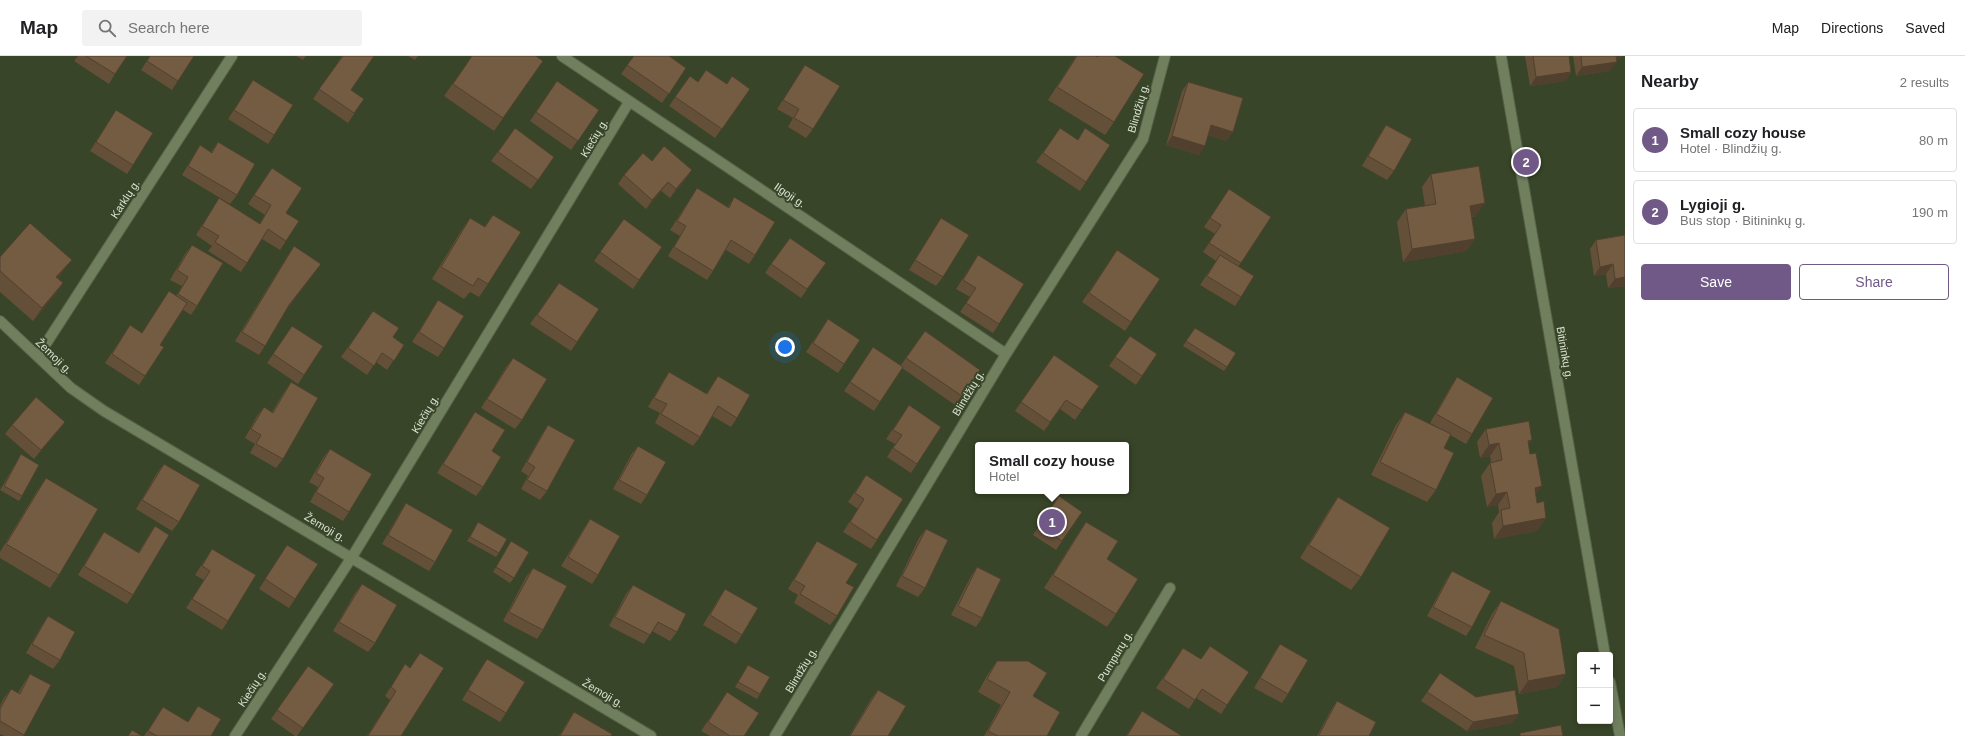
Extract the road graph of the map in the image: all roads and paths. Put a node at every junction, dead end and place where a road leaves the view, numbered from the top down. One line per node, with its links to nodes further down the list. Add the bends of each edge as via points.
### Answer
1 (232, 56): 8 (street, Karklų g.)
2 (562, 56): 5 (street, Ilgoji g.)
3 (1165, 56): 7 (street, Blindžių g., via 1143,139)
4 (1501, 56): 11 (street, Bitininkų g.)
5 (629, 102): 7 (street, Ilgoji g.); 9 (street, Kiečių g.)
6 (0, 321): 8 (street, Žemoji g.)
7 (1006, 354): 15 (street, Blindžių g.)
8 (38, 356): 9 (street, Žemoji g., via 71,388 104,410)
9 (352, 557): 13 (street, Kiečių g.); 14 (street, Žemoji g.)
10 (1170, 588): 16 (street, Pumpurų g.)
11 (1604, 652)
12 (1611, 688): 17 (street)
13 (235, 736)
14 (651, 736)
15 (776, 736)
16 (1081, 736)
17 (1620, 736)

